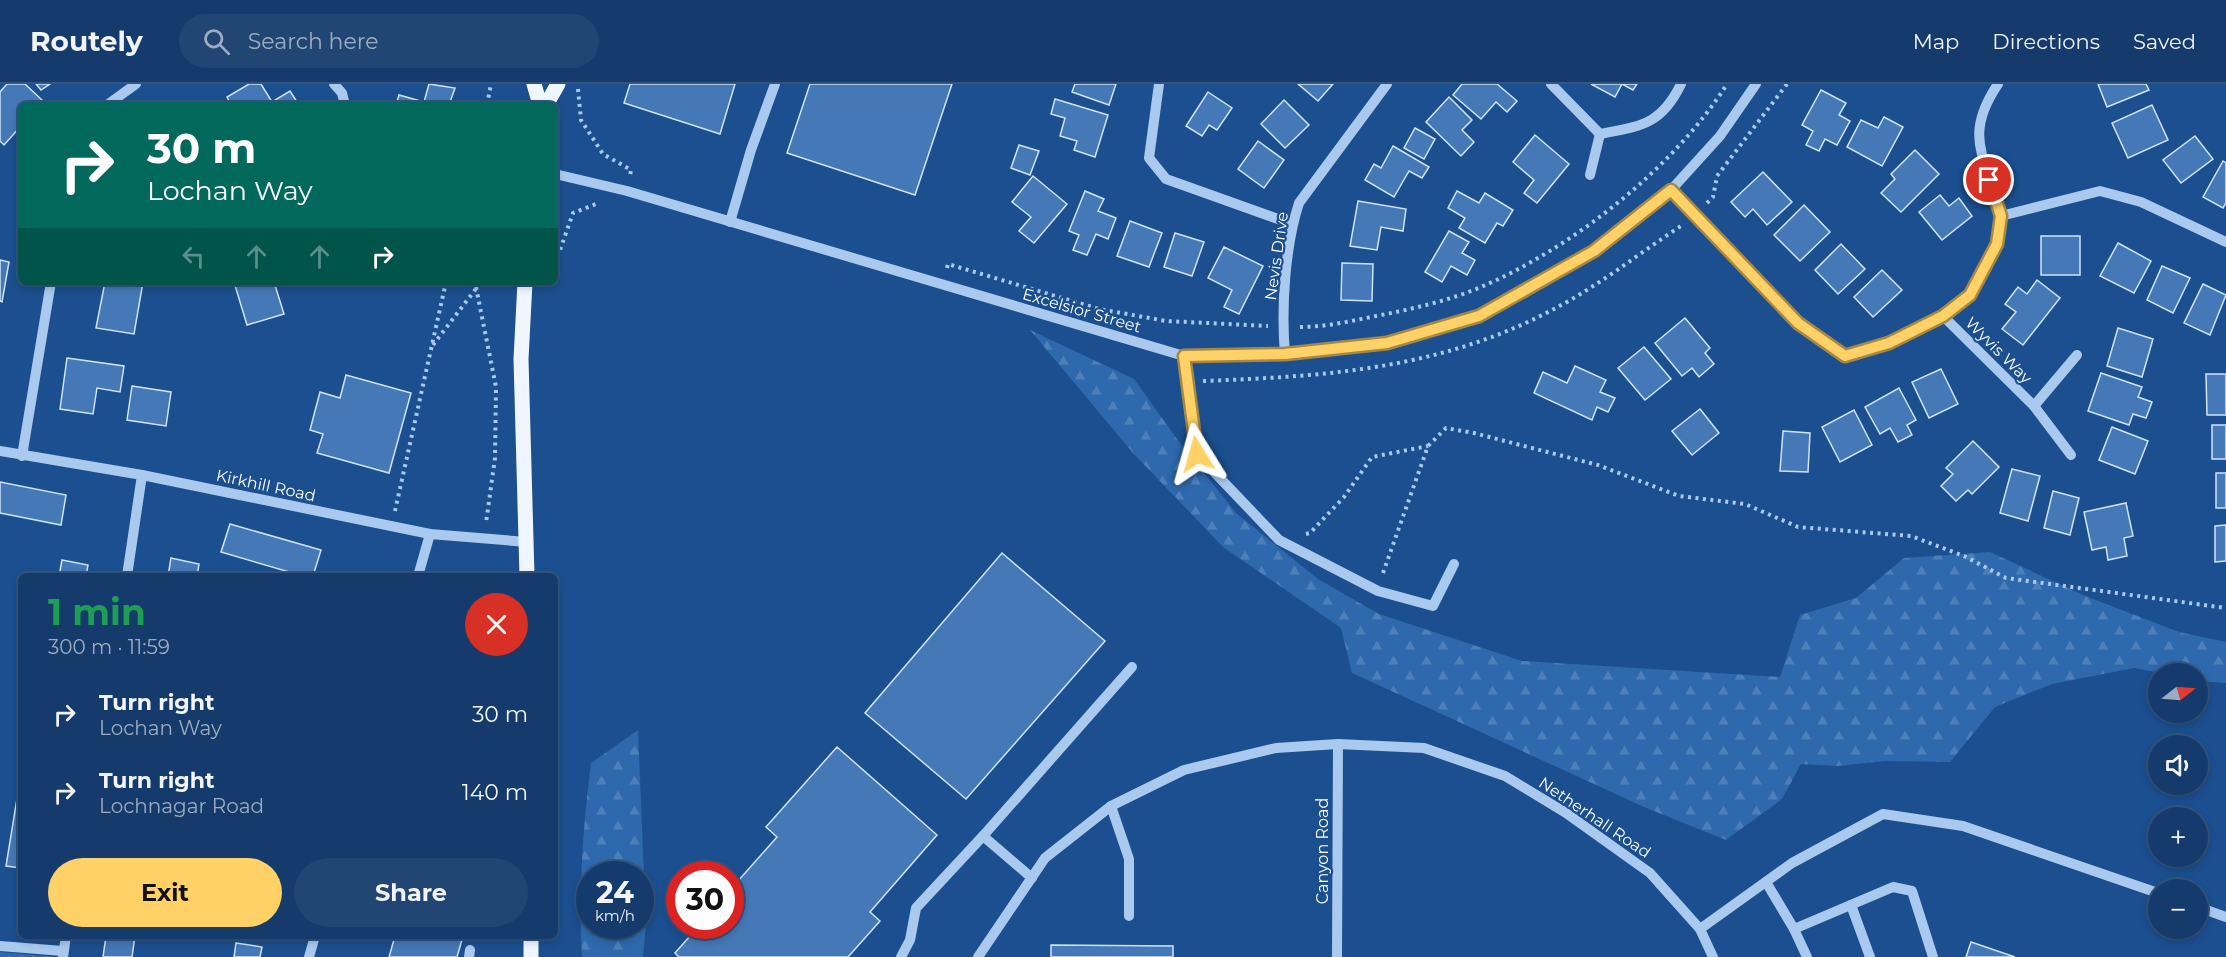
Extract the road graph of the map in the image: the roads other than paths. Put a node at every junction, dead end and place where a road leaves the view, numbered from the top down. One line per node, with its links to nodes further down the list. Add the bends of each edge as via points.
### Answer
1 (136, 84): 12 (street)
2 (334, 84): 13 (street)
3 (534, 84): 14 (main road)
4 (558, 84): 15 (main road)
5 (775, 84): 21 (street)
6 (1159, 84): 22 (street, via 1149,158 1166,179)
7 (1387, 84): 22 (street, Nevis Drive, via 1299,202)
8 (1551, 84): 16 (street)
9 (1681, 84): 16 (street, via 1671,105 1645,125)
10 (1756, 84): 19 (street, Excelsior Street, via 1720,136)
11 (1998, 84): 20 (street, via 1983,106 1978,145)
12 (111, 102)
13 (344, 102)
14 (539, 102)
15 (548, 102)
16 (1600, 134): 18 (street)
17 (558, 175): 21 (street, Excelsior Street, via 627,190)
18 (1590, 175)
19 (1671, 190): 26 (street, via 1798,323 1845,356 1889,343); 27 (street, Excelsior Street, via 1594,251 1479,316 1387,343)
20 (2001, 216): 23 (street, via 2100,191 2141,202); 26 (street, via 1997,244 1970,295)
21 (730, 222): 29 (street, Excelsior Street)
22 (1292, 224): 27 (street, Nevis Drive, via 1282,326)
23 (2226, 242)
24 (50, 285): 33 (street)
25 (525, 285): 36 (main road, via 521,359)
26 (1943, 316): 30 (street, Wyvis Way)
27 (1285, 354): 29 (street, Excelsior Street)
28 (2077, 355): 30 (street, Wyvis Way)
29 (1184, 356): 37 (street, via 1197,454 1279,540 1378,591 1433,606)
30 (2034, 406): 32 (street, Wyvis Way)
31 (0, 452): 33 (street, Kirkhill Road)
32 (2071, 455)
33 (22, 456): 34 (street, Kirkhill Road)
34 (142, 475): 35 (street, Kirkhill Road); 38 (street)
35 (430, 534): 36 (street, Kirkhill Road); 39 (street)
36 (527, 542): 40 (main road)
37 (1454, 564)
38 (127, 573)
39 (419, 573)
40 (527, 573)
41 (1132, 667): 44 (street)
42 (1338, 744): 43 (street, via 1276,748 1184,770); 52 (street, Netherhall Road, via 1424,748 1505,776 1566,813 1650,873); 63 (street, Canyon Road)
43 (1111, 806): 45 (street, via 1045,858); 50 (street, via 1129,859)
44 (983, 836): 45 (street); 61 (street, via 916,908 910,940)
45 (1032, 878): 62 (street)
46 (1766, 882): 47 (street, via 1792,863 1883,814 1964,826); 52 (street); 53 (street)
47 (2148, 890)
48 (1851, 905): 53 (street); 66 (street); 67 (street, via 1893,887 1912,891)
49 (2208, 910): 51 (street)
50 (1130, 916)
51 (2226, 916)
52 (1700, 929): 64 (street, Netherhall Road)
53 (1794, 929): 65 (street)
54 (66, 939): 58 (street)
55 (314, 939): 59 (street)
56 (531, 939): 60 (main road)
57 (0, 946): 58 (street)
58 (63, 954)
59 (309, 957)
60 (531, 957)
61 (901, 957)
62 (978, 957)
63 (1337, 957)
64 (1713, 957)
65 (1807, 957)
66 (1870, 957)
67 (1933, 957)

